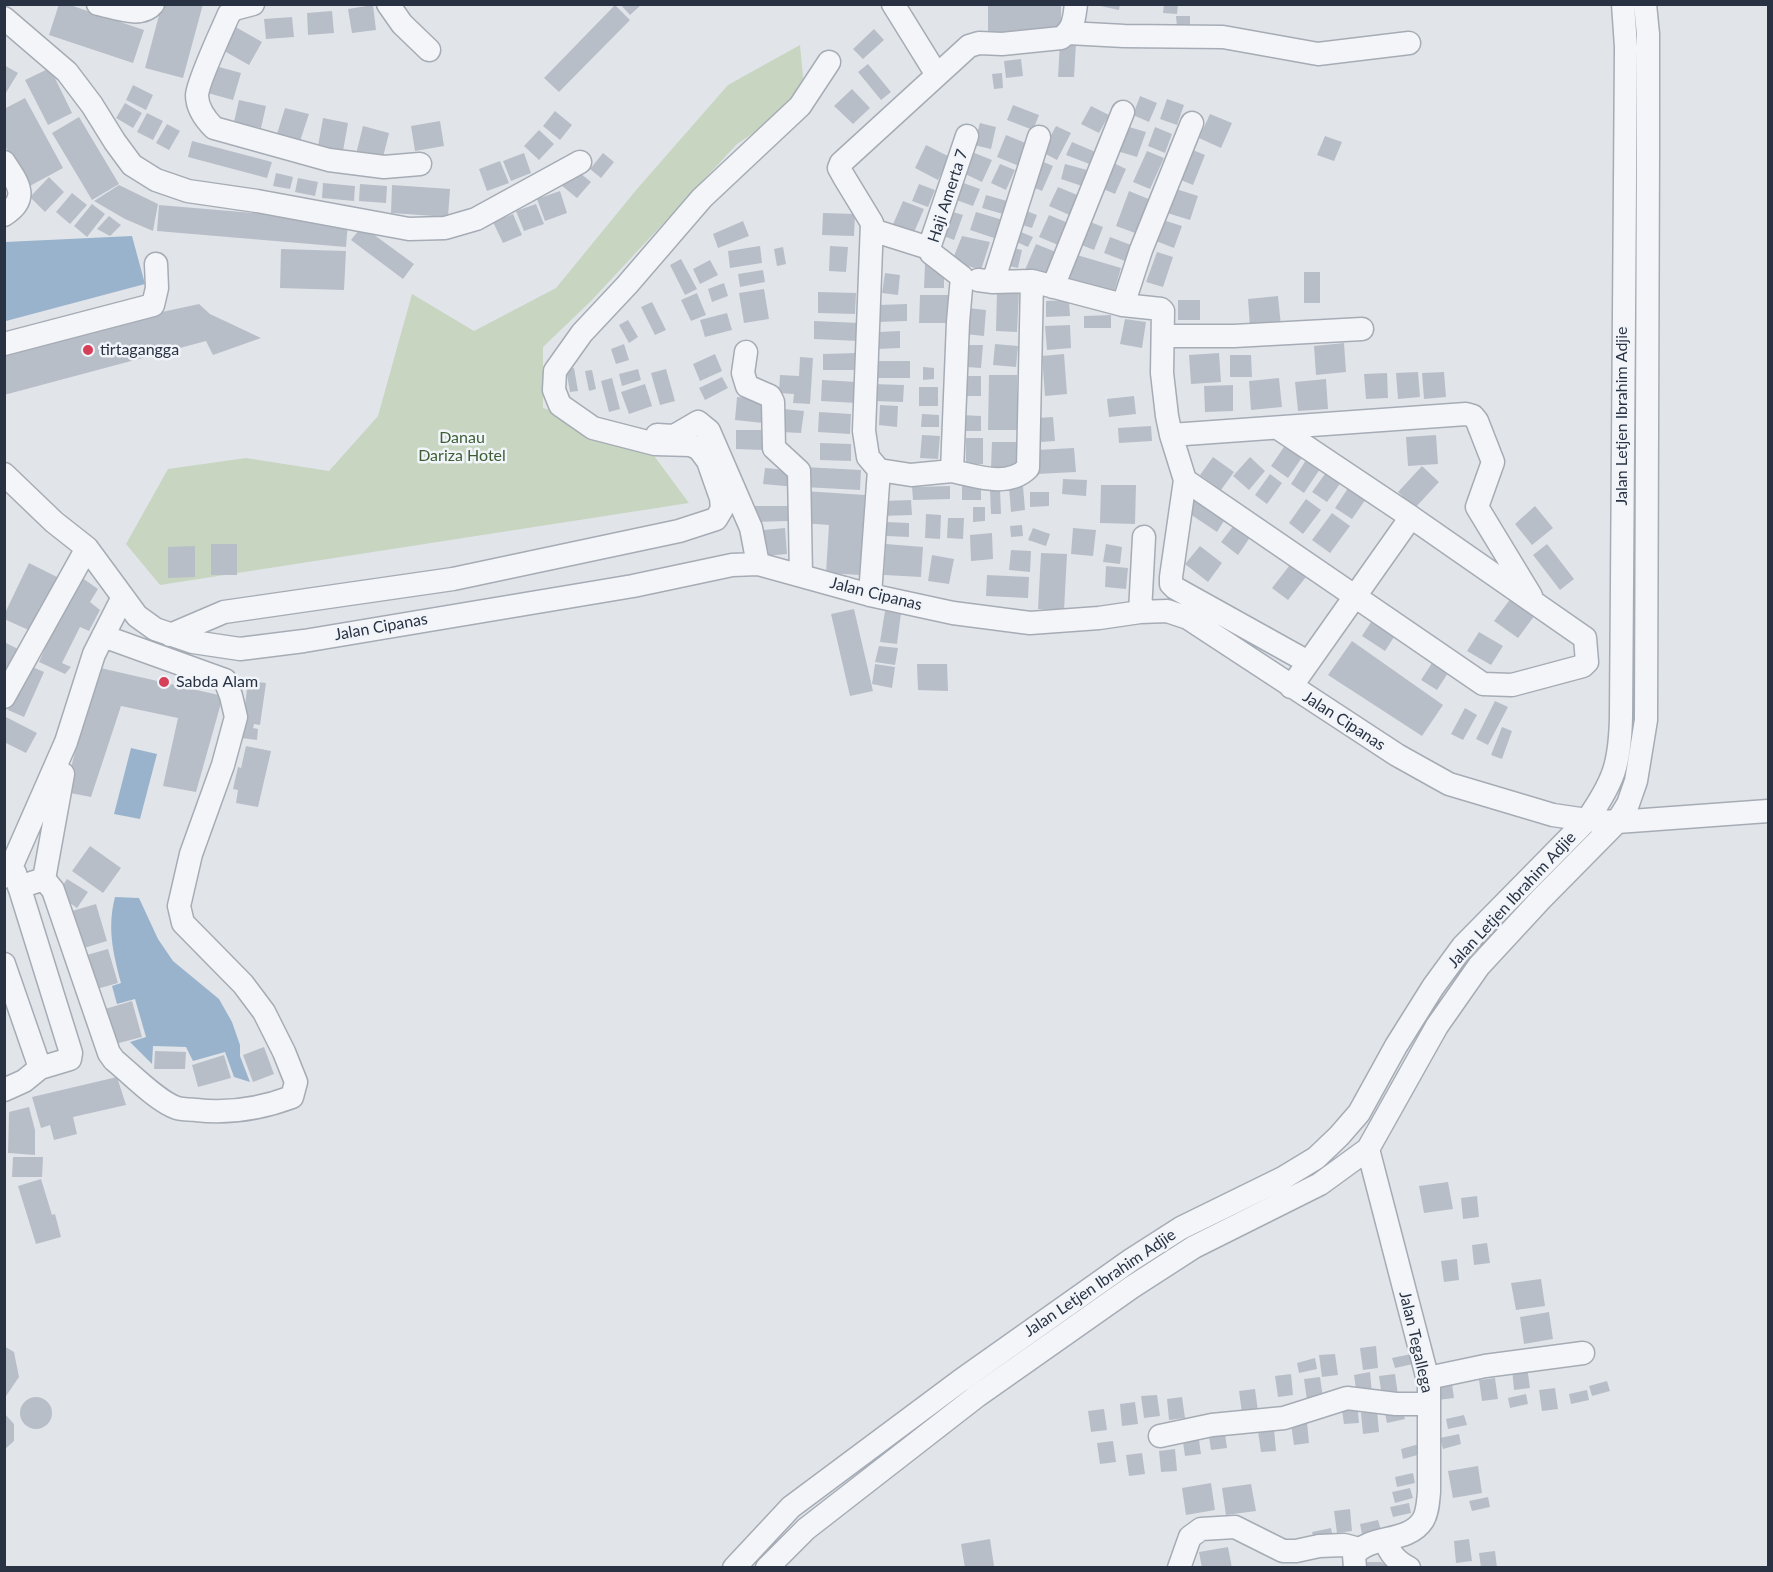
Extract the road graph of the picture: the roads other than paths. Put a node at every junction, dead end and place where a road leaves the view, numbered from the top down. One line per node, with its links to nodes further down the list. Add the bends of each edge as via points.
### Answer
1 (98, 4): 2 (street, via 140,12)
2 (153, 4)
3 (253, 4): 23 (street, via 234,9 229,15 198,90 200,108 214,128 329,160 384,167)
4 (388, 4): 12 (street)
5 (893, 4): 14 (street)
6 (1076, 4): 10 (street, via 1074,25)
7 (1623, 4): 20 (street, Jalan Letjen Ibrahim Adjie)
8 (1645, 4): 19 (street, Jalan Letjen Ibrahim Adjie)
9 (4, 18): 22 (street, via 67,72 132,165 156,180 188,191 409,229 445,228 476,219)
10 (1068, 33): 11 (street, via 1223,37 1318,54); 14 (street, via 1061,38 969,46)
11 (1409, 43)
12 (429, 50)
13 (829, 62): 53 (street, via 800,106 702,198 582,333 555,371 554,390 560,405 593,428 655,444 691,445 699,449 708,461 721,498 722,509 716,519 679,531 453,579 224,612)
14 (937, 75): 25 (street, via 841,163 839,168)
15 (1123, 112): 30 (street)
16 (1192, 123): 31 (street)
17 (967, 136): 26 (street, Haji Amerta 7)
18 (1039, 138): 29 (street)
19 (1648, 149): 20 (street); 61 (street, Jalan Letjen Ibrahim Adjie, via 1646,720 1636,781)
20 (1624, 150): 60 (street, Jalan Letjen Ibrahim Adjie, via 1620,738 1612,779)
21 (4, 162): 24 (street, via 21,192 16,205)
22 (580, 162)
23 (420, 164)
24 (4, 214)
25 (872, 230): 26 (street); 39 (street, via 864,431 868,457)
26 (929, 248): 28 (street, Haji Amerta 7)
27 (156, 264): 34 (street, via 153,305)
28 (962, 277): 29 (street); 40 (street)
29 (993, 282): 30 (street)
30 (1043, 284): 31 (street); 40 (street, via 1028,468 1010,479)
31 (1123, 305): 33 (street, via 1161,309)
32 (1362, 329): 33 (street)
33 (1164, 336): 38 (street, via 1162,373)
34 (4, 344)
35 (746, 352): 47 (street, via 743,373 747,386 770,396 773,402 774,448 799,471)
36 (587, 409): 46 (street, via 626,430 668,437 698,422 702,424 714,440 746,514)
37 (1278, 428): 38 (street); 43 (street); 51 (street, via 1473,416 1493,462 1477,507)
38 (1171, 435): 42 (street)
39 (879, 470): 40 (street, via 911,475); 48 (street)
40 (952, 471)
41 (4, 474): 45 (street, Jalan Cipanas)
42 (1185, 480): 50 (street); 55 (street, via 1171,584)
43 (1410, 518): 50 (street); 51 (street)
44 (1144, 537): 52 (street)
45 (87, 548): 49 (street, Jalan Cipanas); 57 (street)
46 (758, 564): 47 (street, Jalan Cipanas); 53 (street, Jalan Cipanas, via 732,565 633,586 304,641 240,648)
47 (801, 575): 48 (street, Jalan Cipanas)
48 (870, 595): 52 (street, Jalan Cipanas, via 953,613 1030,623)
49 (123, 597): 53 (street, Jalan Cipanas, via 137,616); 54 (street)
50 (1355, 597): 51 (street, via 1483,684 1495,686 1512,685 1587,662 1585,638); 55 (street)
51 (1536, 604)
52 (1140, 612): 56 (street, Jalan Cipanas, via 1167,611 1188,618)
53 (170, 635)
54 (103, 636): 58 (street); 63 (street, via 225,680 236,717 191,854 179,906 183,923 243,984 264,1012 296,1082 292,1097 244,1111 177,1108 114,1060 52,890)
55 (1308, 662): 56 (street)
56 (1291, 687): 60 (street, Jalan Cipanas, via 1396,755 1449,784 1553,815)
57 (4, 697)
58 (66, 742): 62 (street); 63 (street)
59 (1768, 811): 61 (street, Jalan Cipanas)
60 (1587, 820): 61 (street, Jalan Cipanas); 68 (street, Jalan Letjen Ibrahim Adjie, via 1463,946 1396,1046 1359,1113 1339,1136 1316,1158 1283,1178)
61 (1617, 822): 67 (street, Jalan Letjen Ibrahim Adjie, via 1479,966 1437,1026)
62 (12, 876): 63 (street); 65 (street, via 71,1053 70,1059)
63 (44, 879)
64 (4, 964): 65 (street)
65 (40, 1068): 66 (street, via 24,1081)
66 (5, 1087)
67 (1368, 1149): 69 (street, Jalan Letjen Ibrahim Adjie, via 1320,1184); 71 (street, Jalan Tegallega)
68 (1181, 1228): 69 (street); 76 (street, Jalan Letjen Ibrahim Adjie, via 960,1381 791,1507)
69 (1194, 1247): 77 (street, Jalan Letjen Ibrahim Adjie, via 977,1396 806,1529)
70 (1583, 1353): 71 (street)
71 (1428, 1378): 72 (street, Jalan Tegallega)
72 (1429, 1404): 73 (street, via 1347,1398 1284,1418 1212,1425); 74 (street, Jalan Tegallega, via 1427,1509 1422,1521 1409,1531)
73 (1160, 1436)
74 (1385, 1540): 75 (street, Jalan Tegallega, via 1366,1543); 79 (street, via 1397,1561)
75 (1357, 1558): 78 (street, via 1344,1545 1283,1551 1234,1527 1201,1529 1190,1537)
76 (734, 1568)
77 (767, 1568)
78 (1179, 1568)
79 (1409, 1568)

